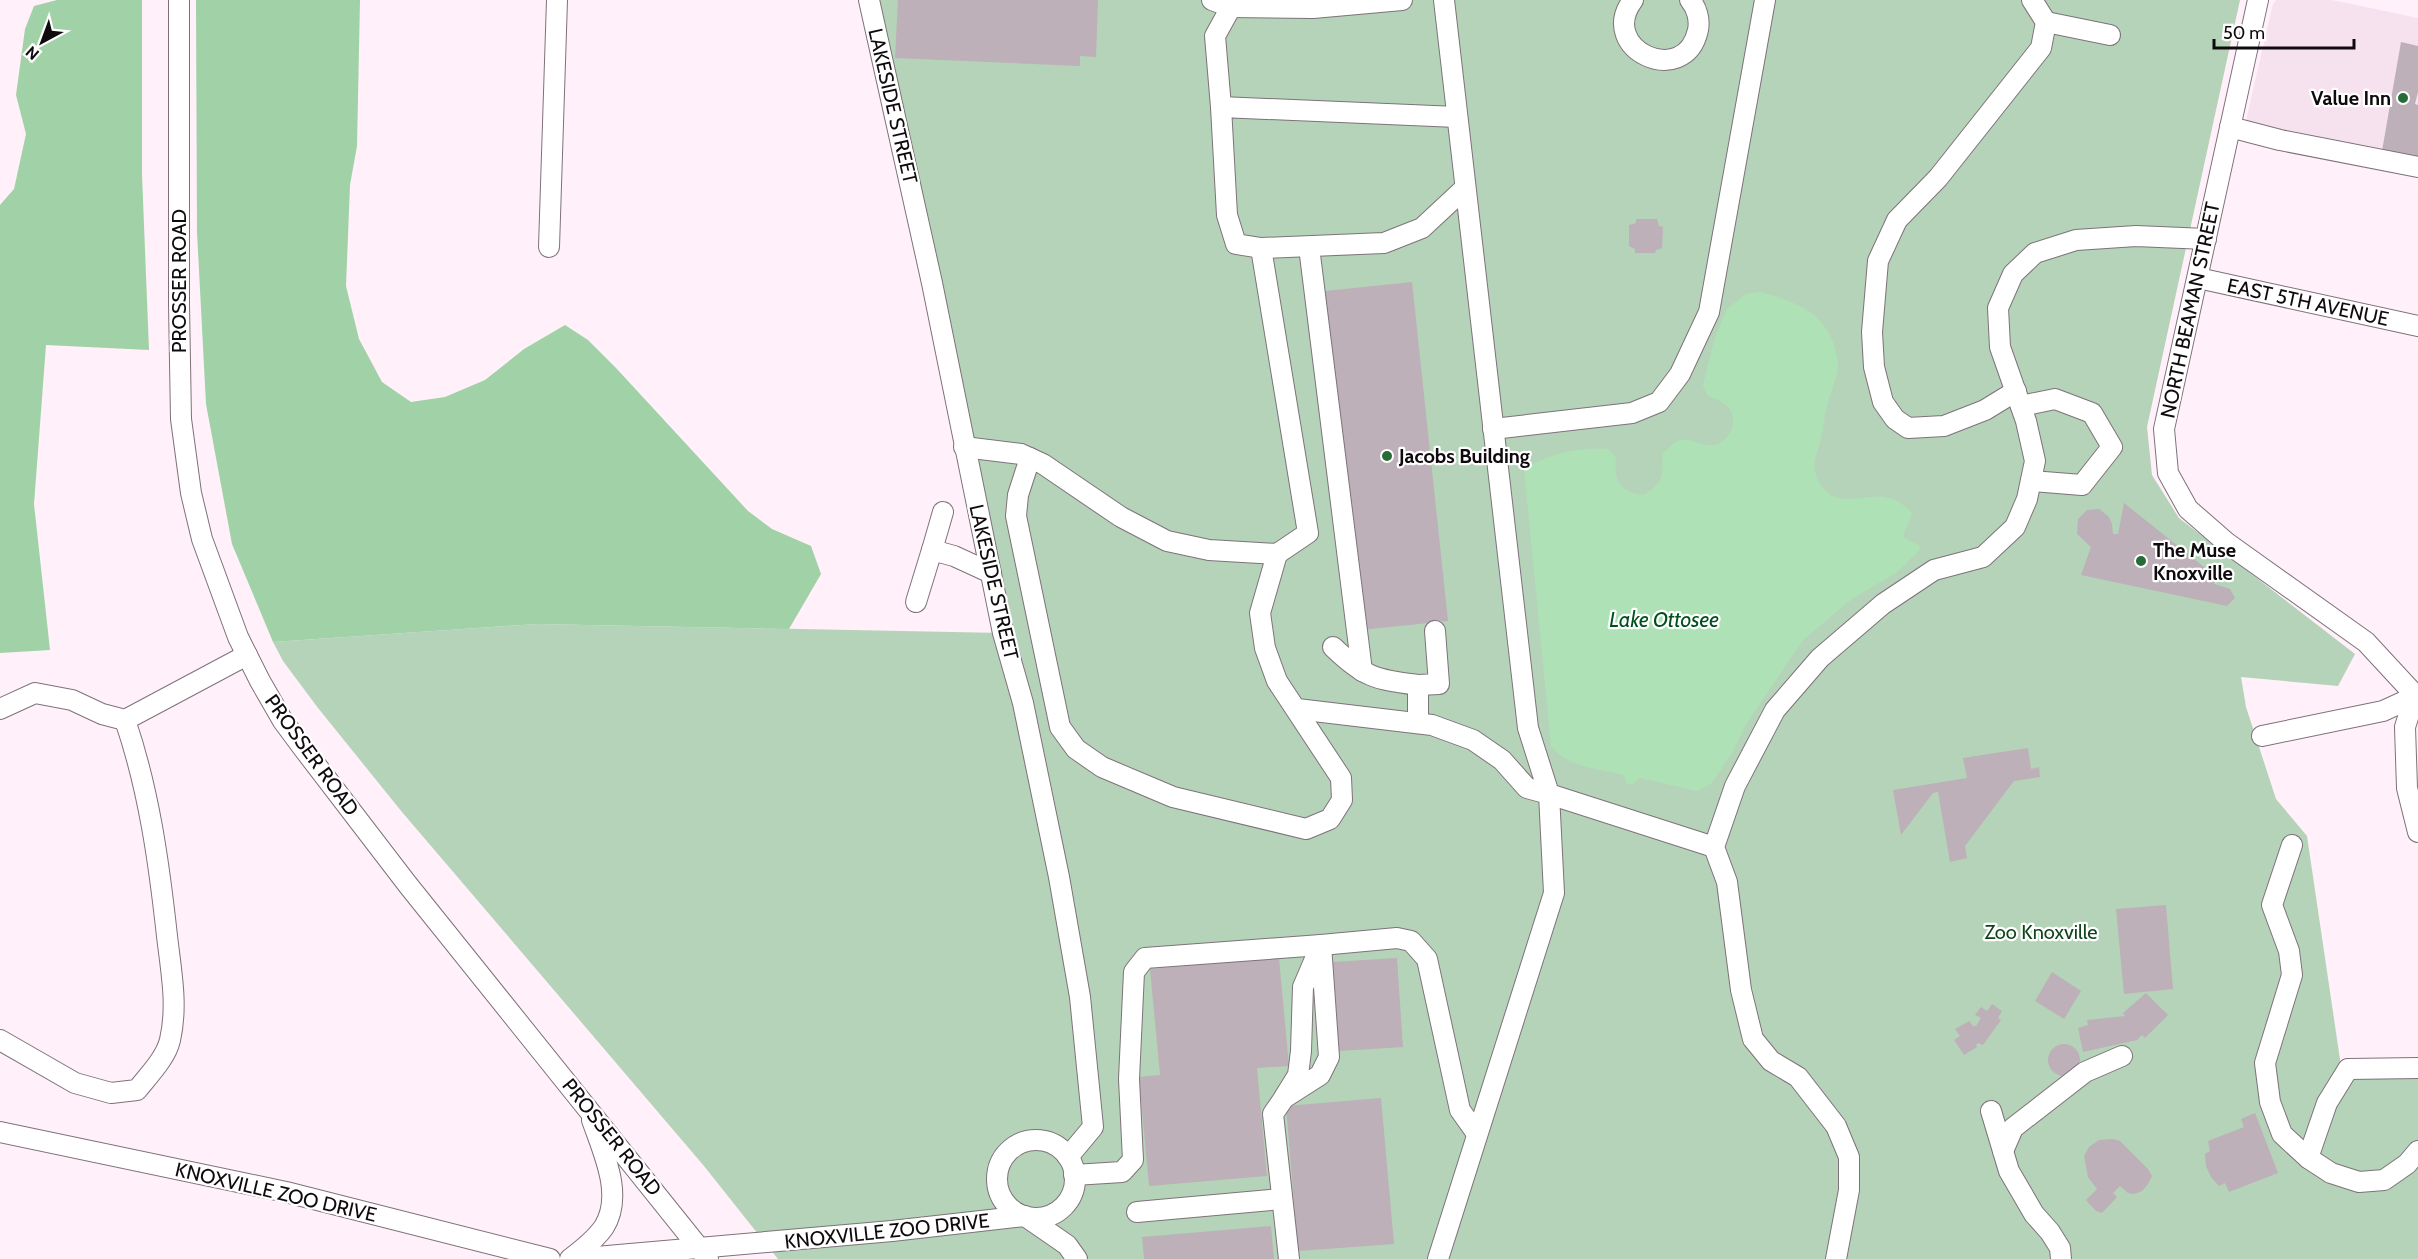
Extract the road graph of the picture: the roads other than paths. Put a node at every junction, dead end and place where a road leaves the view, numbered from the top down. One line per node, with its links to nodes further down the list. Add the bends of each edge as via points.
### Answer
1 (179, 0): 40 (street, PROSSER ROAD, via 181,419 202,539)
2 (557, 0): 21 (street)
3 (869, 0): 28 (street, LAKESIDE STREET)
4 (1212, 0): 12 (street)
5 (1402, 0): 12 (street, via 1313,8)
6 (1444, 0): 16 (street)
7 (1633, 0): 8 (street, via 1626,13 1627,38 1644,56 1656,60 1680,56 1696,38 1699,26)
8 (1690, 0)
9 (1765, 0): 27 (street, via 1709,312 1680,375 1659,402 1632,413)
10 (2032, 0): 13 (street)
11 (2258, 0): 17 (street, NORTH BEAMAN STREET)
12 (1231, 7): 15 (street, via 1215,36)
13 (2046, 22): 14 (street); 26 (street, via 2041,48 1938,178 1897,220 1878,261 1873,320 1874,367 1882,402 1908,428 1944,426)
14 (2110, 35)
15 (1221, 107): 16 (street); 23 (street, via 1227,215 1236,244)
16 (1457, 117): 19 (street)
17 (2230, 127): 18 (street); 20 (street, NORTH BEAMAN STREET)
18 (2418, 167)
19 (1466, 188): 22 (street, via 1422,228 1384,243); 27 (street)
20 (2206, 239): 24 (street, NORTH BEAMAN STREET); 26 (street, via 2136,236 2076,240 2036,253 2013,274 1998,308 2000,347)
21 (549, 247)
22 (1310, 247): 23 (street); 41 (street)
23 (1261, 248): 34 (street, via 1308,533)
24 (2198, 278): 25 (street, EAST 5TH AVENUE); 43 (street, NORTH BEAMAN STREET, via 2164,429 2168,473 2188,509 2227,543 2366,642)
25 (2418, 327)
26 (2018, 398): 30 (street, via 2035,461); 30 (street, via 2055,399 2092,413 2112,447 2082,485)
27 (1493, 429): 49 (street, via 1528,728)
28 (964, 447): 29 (street); 32 (street, LAKESIDE STREET)
29 (1030, 458): 34 (street, via 1121,517 1167,541 1209,549); 45 (street, via 1018,495 1017,516 1060,727 1076,749 1102,767 1173,797 1306,829 1330,819 1341,800 1341,778)
30 (2031, 481): 52 (street, via 2015,527 1983,557 1934,570 1883,604 1820,658 1774,710 1736,786)
31 (943, 512): 33 (street)
32 (983, 538): 35 (street); 36 (street, LAKESIDE STREET)
33 (932, 550): 35 (street); 37 (street)
34 (1277, 554): 45 (street, via 1260,613 1265,648 1277,681)
35 (954, 556): 36 (street)
36 (991, 573): 65 (street, LAKESIDE STREET, via 1023,704 1080,997 1093,1127)
37 (916, 602)
38 (1435, 631): 42 (street, via 1439,684)
39 (1333, 647): 41 (street)
40 (247, 655): 46 (street); 58 (street, PROSSER ROAD, via 283,721 303,748)
41 (1362, 671): 42 (street, via 1380,680)
42 (1418, 685): 47 (street)
43 (2416, 695): 48 (street, via 2383,711); 50 (street, via 2405,727 2407,788)
44 (0, 709): 46 (street, via 35,693 72,700)
45 (1297, 709): 47 (street)
46 (125, 720): 54 (street, via 146,793 160,875 175,1005 170,1043 137,1089 111,1092 75,1083)
47 (1418, 723): 49 (street, via 1473,740 1502,760 1527,788)
48 (2262, 736)
49 (1548, 794): 52 (street); 61 (street, via 1554,893)
50 (2418, 832)
51 (2292, 845): 64 (street, via 2272,905 2289,951 2292,975 2265,1063 2270,1102 2282,1134)
52 (1714, 847): 75 (street, via 1727,882 1741,990 1753,1039 1771,1061 1798,1077 1836,1126 1849,1156 1849,1190)
53 (1321, 945): 57 (street, via 1303,987 1298,1075); 57 (street, via 1329,1057 1320,1075); 61 (street, via 1397,938 1411,941 1427,959 1460,1110); 65 (street, via 1144,958 1134,972 1133,984 1129,1079 1133,1160 1122,1172)
54 (0, 1040)
55 (2122, 1056): 62 (street, via 2085,1072 2013,1128)
56 (2418, 1068): 64 (street, via 2348,1069 2327,1103)
57 (1284, 1098): 66 (street, via 1273,1114)
58 (587, 1106): 69 (street, PROSSER ROAD); 71 (street, via 608,1168 611,1213 603,1228)
59 (1992, 1111): 62 (street)
60 (0, 1132): 70 (street, KNOXVILLE ZOO DRIVE, via 286,1192)
61 (1477, 1134): 74 (street)
62 (2003, 1151): 76 (street, via 2009,1171 2034,1214 2060,1248)
63 (2418, 1151): 64 (street, via 2384,1180 2359,1182 2331,1173)
64 (2308, 1158)
65 (1071, 1166): 68 (street, via 1072,1193 1066,1204 1045,1217); 68 (street, via 1059,1149 1047,1142 1034,1140 1010,1150 1001,1161 997,1186 1011,1209)
66 (1282, 1199): 67 (street); 73 (street)
67 (1137, 1212)
68 (1026, 1216): 69 (street, KNOXVILLE ZOO DRIVE); 72 (street, via 1067,1245)
69 (704, 1254): 71 (street, KNOXVILLE ZOO DRIVE)
70 (550, 1259)
71 (572, 1259)
72 (1077, 1259)
73 (1289, 1259)
74 (1438, 1259)
75 (1836, 1259)
76 (2061, 1259)

